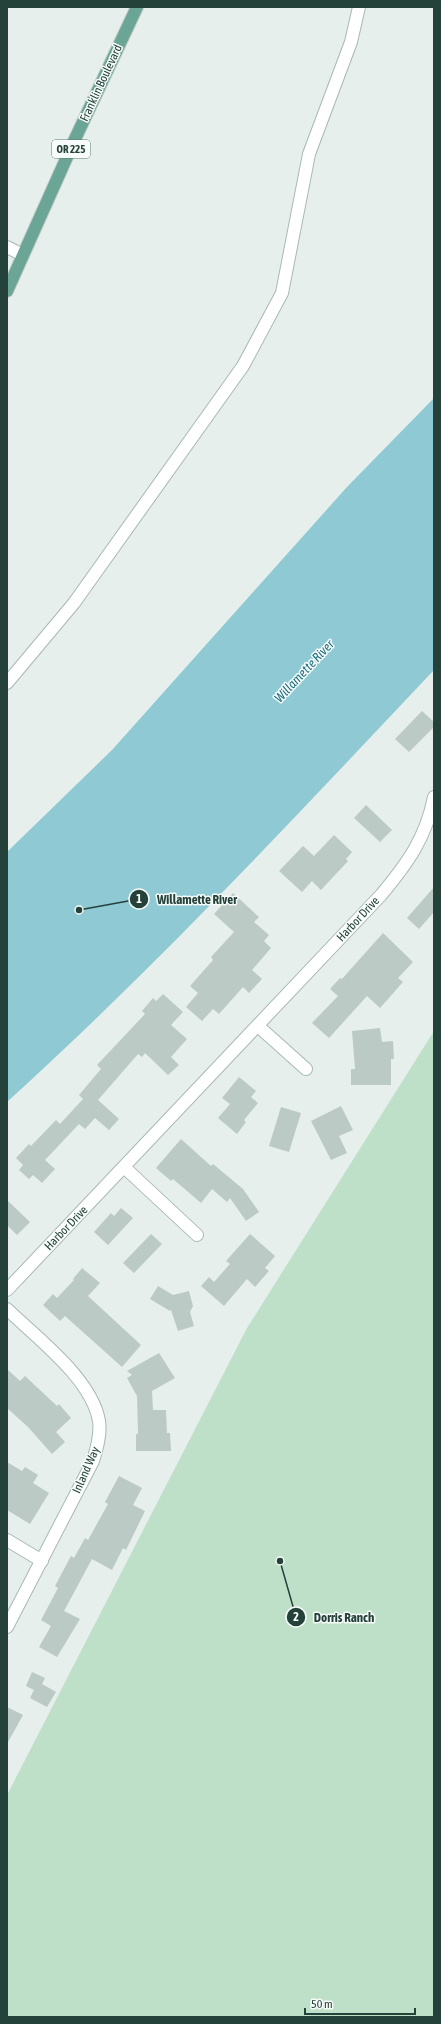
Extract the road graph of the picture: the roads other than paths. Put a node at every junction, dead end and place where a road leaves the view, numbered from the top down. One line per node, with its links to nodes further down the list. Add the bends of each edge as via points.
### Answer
1 (137, 7): 4 (main road, Franklin Boulevard / OR 225)
2 (359, 7): 6 (street, via 351,42 309,154 282,293 243,366 74,603)
3 (7, 247): 4 (street)
4 (23, 255): 5 (main road, Franklin Boulevard / OR 225)
5 (7, 291)
6 (7, 683)
7 (434, 797): 8 (street, Harbor Drive, via 424,830 408,862 381,895)
8 (258, 1026): 9 (street); 10 (street, Harbor Drive)
9 (306, 1069)
10 (124, 1166): 11 (street); 12 (street, Harbor Drive)
11 (197, 1235)
12 (7, 1290)
13 (7, 1309): 15 (street, Inland Way, via 77,1376 92,1397 99,1422 98,1442 93,1460)
14 (7, 1540): 15 (street)
15 (42, 1561): 16 (street, Inland Way)
16 (7, 1627)

